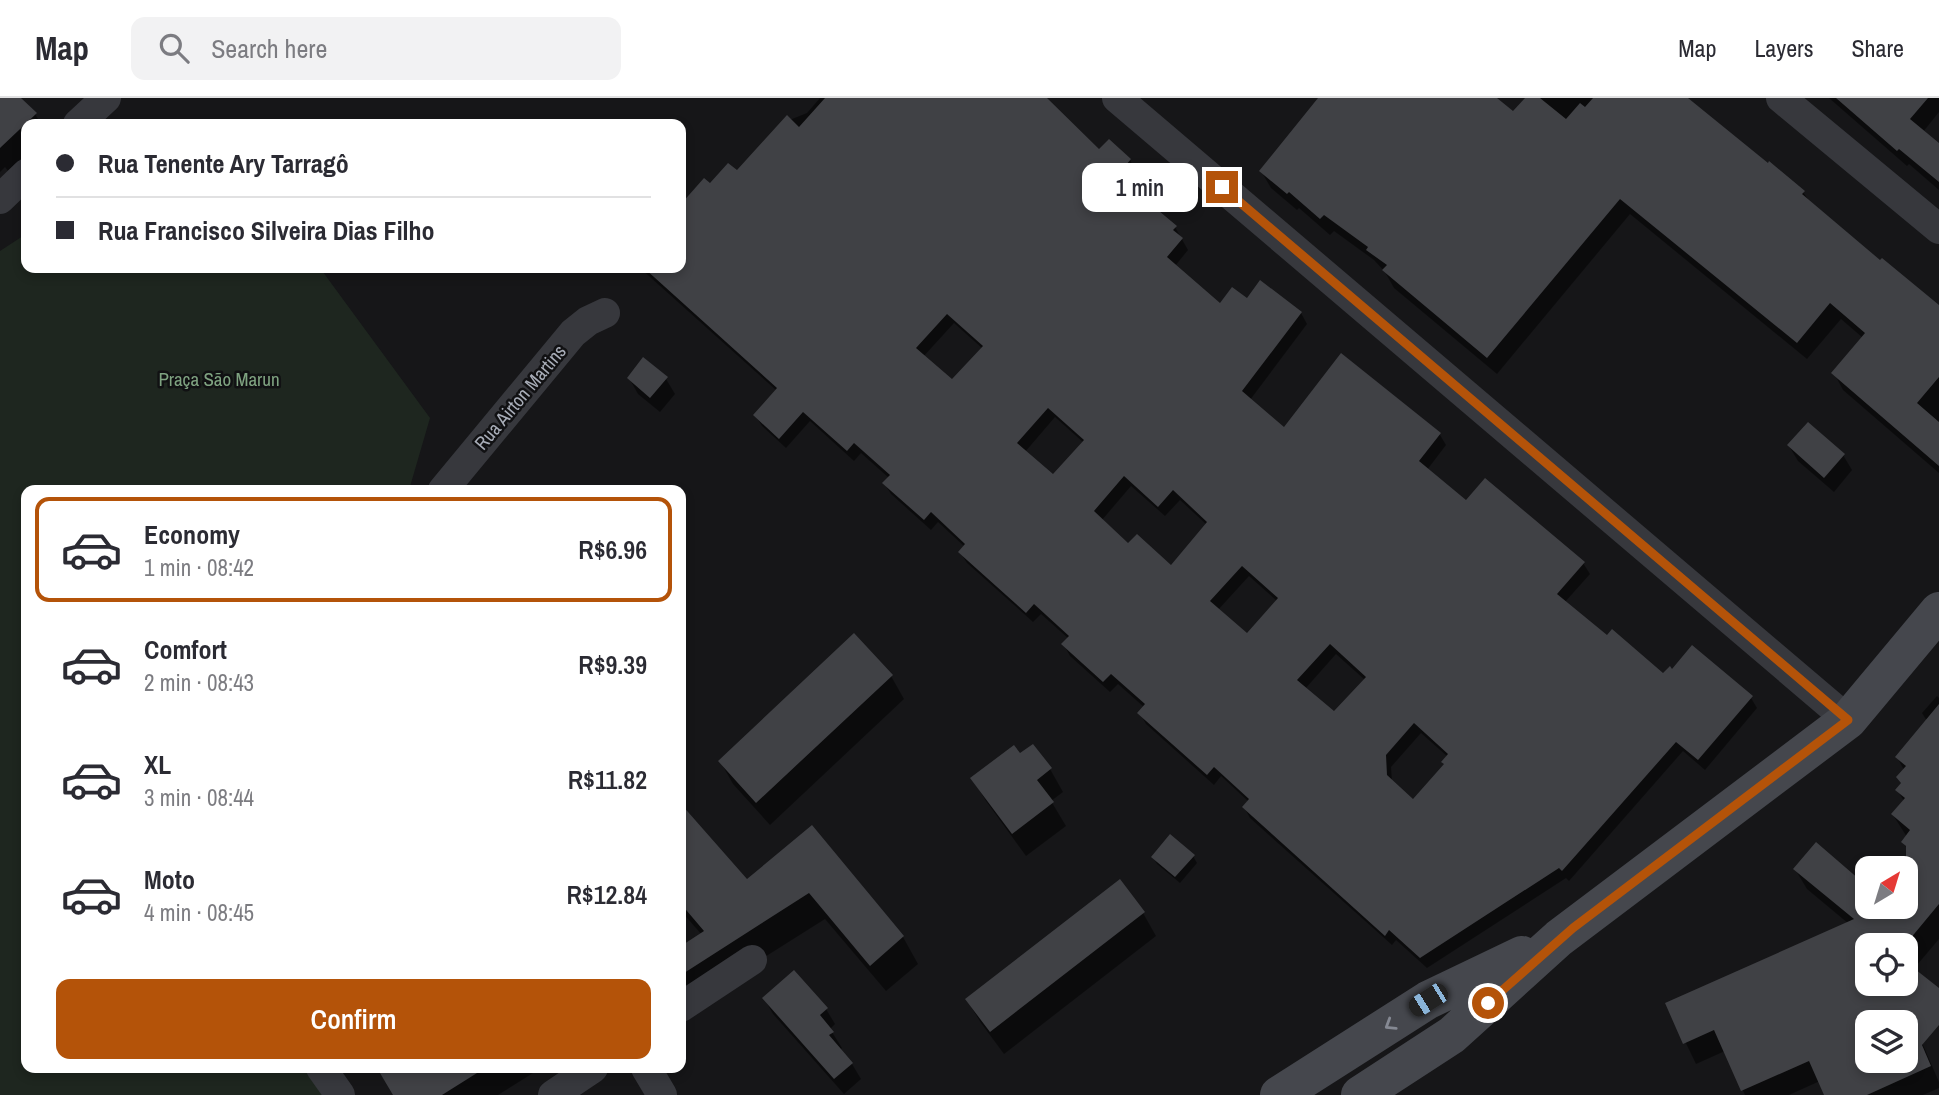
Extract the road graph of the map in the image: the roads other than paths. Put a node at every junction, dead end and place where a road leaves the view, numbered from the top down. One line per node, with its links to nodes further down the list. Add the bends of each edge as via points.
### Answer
1 (106, 98): 4 (street)
2 (1118, 98): 11 (street)
3 (1781, 98): 7 (street)
4 (83, 119)
5 (21, 179): 6 (street)
6 (0, 199)
7 (1939, 229)
8 (605, 313): 9 (street, Rua Airton Martins, via 573,333)
9 (447, 485)
10 (1939, 611): 11 (main road)
11 (1848, 720): 12 (main road)
12 (1559, 938): 21 (main road, one-way to 21, via 1428,1000); 22 (main road, via 1452,1035)
13 (752, 960): 14 (street)
14 (686, 1004)
15 (325, 1073): 18 (street)
16 (586, 1073): 19 (street)
17 (649, 1073): 20 (street)
18 (340, 1095)
19 (553, 1095)
20 (662, 1095)
21 (1279, 1095)
22 (1360, 1095)

